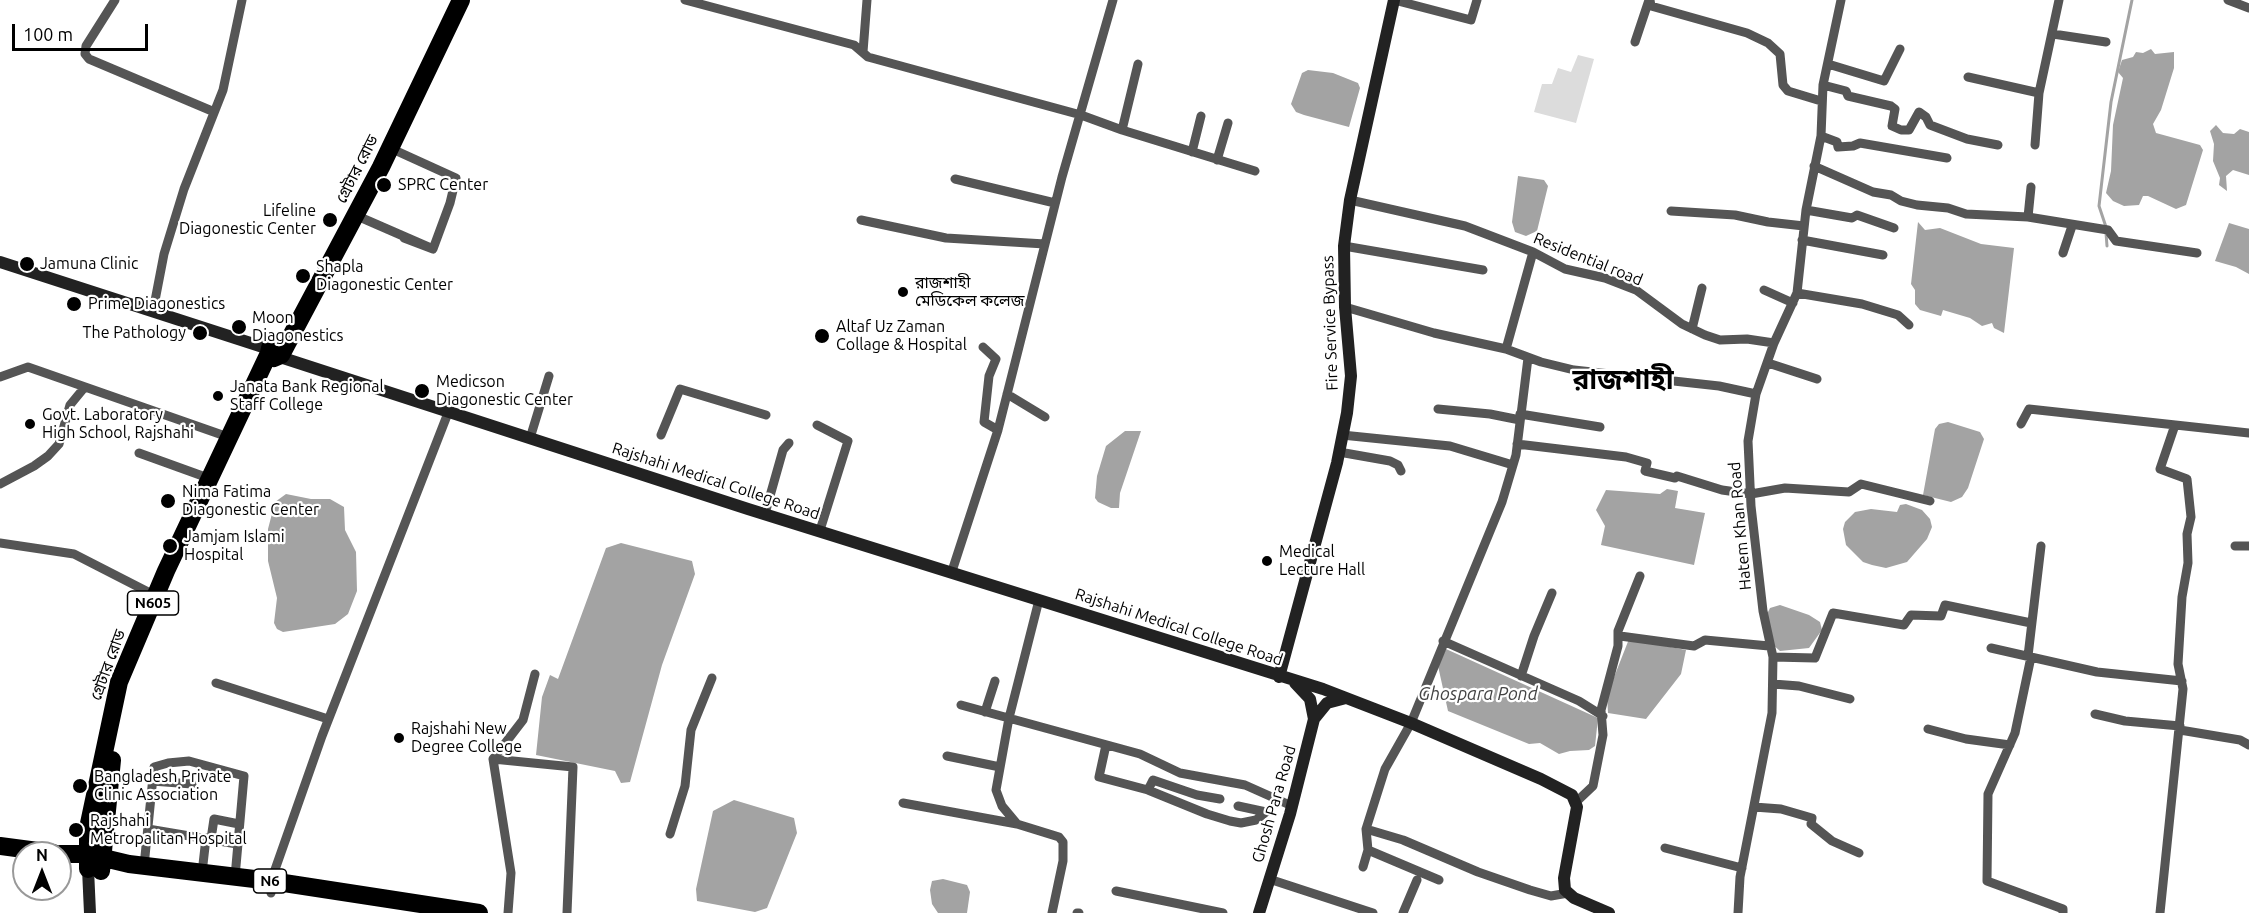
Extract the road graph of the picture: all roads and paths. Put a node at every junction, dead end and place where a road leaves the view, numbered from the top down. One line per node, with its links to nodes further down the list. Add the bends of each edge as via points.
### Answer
1 (116, 0): 28 (street, via 86,46 85,54)
2 (242, 0): 28 (street, via 223,90)
3 (454, 0): 19 (highway, গ্রেটার রোড / N605)
4 (461, 0): 19 (highway, গ্রেটার রোড / N605)
5 (685, 0): 14 (street)
6 (867, 0): 21 (street)
7 (1113, 0): 29 (street)
8 (1394, 0): 9 (street, via 1471,20); 44 (main road, Fire Service Bypass)
9 (1478, 0)
10 (1649, 0): 17 (street); 27 (street, via 1651,6 1747,33 1768,43 1780,54 1783,85)
11 (1841, 0): 23 (street, Hatem Khan Road)
12 (2059, 0): 16 (street)
13 (2228, 0): 15 (street)
14 (704, 2): 21 (street, via 854,45)
15 (2249, 8)
16 (2053, 34): 18 (street); 26 (street)
17 (1635, 42)
18 (2106, 42)
19 (434, 49): 36 (highway, গ্রেটার রোড / N605); 46 (highway, গ্রেটার রোড / N605)
20 (1900, 49): 23 (street, via 1884,81)
21 (863, 52): 29 (street, via 868,57)
22 (1138, 63): 32 (street)
23 (1828, 64): 25 (street, Hatem Khan Road)
24 (1968, 76): 26 (street)
25 (1823, 85): 27 (street, Hatem Khan Road); 35 (street, via 1845,90 1848,96 1891,106 1895,109 1892,126 1901,130 1909,130 1919,112 1930,125)
26 (2039, 93): 34 (street)
27 (1821, 101): 33 (street, Hatem Khan Road)
28 (212, 111): 68 (street, via 176,214)
29 (1081, 115): 32 (street); 45 (street)
30 (1201, 116): 37 (street)
31 (1228, 123): 39 (street)
32 (1122, 130): 37 (street)
33 (1821, 136): 38 (street, via 1837,142 1838,147 1860,142); 40 (street, Hatem Khan Road)
34 (2035, 144)
35 (1998, 145)
36 (390, 148): 46 (highway, গ্রেটার রোড / N605); 46 (street, via 456,178 433,249 404,238)
37 (1192, 152): 39 (street)
38 (1947, 158)
39 (1217, 160): 41 (street)
40 (1814, 166): 47 (street, Hatem Khan Road); 49 (street, via 1917,206)
41 (1256, 171)
42 (955, 179): 45 (street)
43 (2031, 188): 49 (street)
44 (1350, 200): 56 (main road, Fire Service Bypass); 57 (street, Residential road, via 1465,226)
45 (1055, 203): 55 (street)
46 (358, 204): 74 (highway, গ্রেটার রোড / N605)
47 (1806, 210): 51 (street, Hatem Khan Road); 53 (street, via 1852,218 1857,215)
48 (1671, 211): 51 (street)
49 (2028, 218): 52 (street)
50 (861, 220): 55 (street, via 946,238)
51 (1804, 225): 54 (street, Hatem Khan Road)
52 (2072, 225): 58 (street); 59 (street, via 2108,230 2116,241)
53 (1894, 228)
54 (1802, 240): 60 (street); 65 (street, Hatem Khan Road)
55 (1045, 244): 81 (street)
56 (1344, 246): 62 (street); 67 (main road, Fire Service Bypass)
57 (1533, 252): 70 (street, Residential road, via 1565,269 1636,290); 73 (street)
58 (2063, 253)
59 (2197, 253)
60 (1883, 255)
61 (0, 262): 68 (main road)
62 (1483, 270)
63 (1702, 288): 70 (street)
64 (1764, 290): 66 (street)
65 (1797, 293): 66 (street, Hatem Khan Road); 69 (street, via 1862,304 1898,315)
66 (1793, 303): 71 (street, Hatem Khan Road)
67 (1345, 307): 73 (street, via 1434,333); 96 (main road, Fire Service Bypass, via 1352,376)
68 (153, 311): 74 (main road)
69 (1909, 325)
70 (1692, 329): 71 (street, Residential road, via 1720,340)
71 (1774, 343): 76 (street, Hatem Khan Road)
72 (983, 347): 92 (street, via 996,359 988,375 984,422)
73 (1506, 348): 75 (street)
74 (276, 353): 84 (main road, Rajshahi Medical College Road); 94 (main road, Rajshahi Medical College Road); 97 (highway, গ্রেটার রোড / N605); 165 (highway, গ্রেটার রোড / N605, via 172,574 129,684)
75 (1528, 358): 82 (street, via 1574,370 1719,386); 87 (street)
76 (1768, 363): 79 (street); 82 (street, Hatem Khan Road)
77 (549, 376): 94 (street)
78 (0, 377): 80 (street, via 28,367)
79 (1817, 379)
80 (84, 388): 97 (street); 105 (street, via 70,405 54,450)
81 (1007, 394): 86 (street); 92 (street)
82 (1756, 394): 106 (street, Hatem Khan Road, via 1748,441)
83 (1438, 409): 87 (street)
84 (448, 413): 118 (main road, Rajshahi Medical College Road); 141 (street)
85 (766, 415): 95 (street, via 680,389)
86 (1045, 417)
87 (1520, 417): 91 (street); 99 (street)
88 (2020, 424): 90 (street, via 2029,409)
89 (817, 425): 109 (street, via 848,441)
90 (2175, 425): 93 (street); 131 (street, via 2160,468 2187,478 2191,517 2182,597)
91 (1600, 427)
92 (998, 430): 114 (street)
93 (2249, 433)
94 (531, 435): 108 (main road, Rajshahi Medical College Road)
95 (661, 435)
96 (1342, 435): 100 (main road, Fire Service Bypass); 102 (street, via 1450,446)
97 (231, 438): 104 (highway, গ্রেটার রোড / N605)
98 (789, 443): 108 (street, via 783,450)
99 (1517, 444): 102 (street); 106 (street, via 1626,458 1647,463 1645,471)
100 (1339, 452): 103 (street, via 1390,461); 128 (main road, Fire Service Bypass)
101 (139, 453): 104 (street)
102 (1513, 465): 121 (street, via 1489,538)
103 (1401, 471)
104 (211, 479): 117 (highway, গ্রেটার রোড / N605)
105 (0, 484)
106 (1751, 494): 107 (street, via 1785,488 1849,492 1861,484); 122 (street, Hatem Khan Road)
107 (1930, 501)
108 (766, 510): 109 (main road, Rajshahi Medical College Road)
109 (820, 527): 114 (main road, Rajshahi Medical College Road)
110 (0, 543): 117 (street, via 64,551)
111 (2041, 546): 119 (street)
112 (2235, 546): 113 (street)
113 (2249, 546)
114 (953, 568): 128 (main road, Rajshahi Medical College Road)
115 (1640, 576): 120 (street, via 1618,631)
116 (1552, 593): 127 (street)
117 (156, 596): 165 (highway, গ্রেটার রোড / N605, via 119,682)
118 (1039, 600): 128 (main road, Rajshahi Medical College Road); 140 (street)
119 (2031, 623): 124 (street); 125 (street, via 1945,605 1941,616 1911,615 1904,625 1833,613 1815,658)
120 (1620, 636): 122 (street, via 1695,646 1706,640); 139 (street, via 1601,710)
121 (1443, 641): 127 (street); 143 (street)
122 (1769, 646): 125 (street, Hatem Khan Road)
123 (1991, 648): 124 (street)
124 (2029, 656): 131 (street, via 2097,672); 147 (street)
125 (1773, 657): 133 (street, Hatem Khan Road)
126 (535, 674): 150 (street, via 523,720)
127 (1521, 676): 139 (street)
128 (1286, 677): 134 (main road); 142 (main road, Ghosh Para Road, via 1304,691 1312,704)
129 (712, 678): 166 (street, via 692,730 685,786)
130 (995, 681): 137 (street)
131 (2182, 681): 144 (street)
132 (216, 683): 141 (street)
133 (1773, 684): 135 (street, via 1799,686); 160 (street, Hatem Khan Road, via 1772,713)
134 (1346, 698): 142 (main road, via 1327,704); 143 (main road)
135 (1850, 699)
136 (961, 705): 137 (street)
137 (985, 712): 140 (street)
138 (2095, 714): 144 (street)
139 (1603, 716): 157 (street, via 1593,786)
140 (1009, 718): 146 (street); 151 (street)
141 (328, 719): 184 (street)
142 (1314, 719): 159 (main road, Ghosh Para Road)
143 (1411, 723): 157 (main road, via 1541,779 1572,795); 164 (street, via 1385,769)
144 (2180, 728): 148 (street); 201 (street)
145 (1928, 729): 147 (street)
146 (1106, 745): 154 (street, via 1099,777); 159 (street, via 1140,754 1180,773 1245,785)
147 (2010, 745): 200 (street, via 1988,794 1987,881 2063,909)
148 (2249, 745)
149 (947, 756): 151 (street)
150 (493, 759): 191 (street, via 512,873); 192 (street, via 573,767)
151 (1000, 767): 162 (street, via 996,790 1002,806)
152 (152, 781): 153 (street); 161 (street, via 156,766 181,761 244,776); 163 (street)
153 (192, 784)
154 (1148, 790): 155 (street, via 1153,780); 158 (street, via 1230,820 1256,820 1266,812)
155 (1220, 799)
156 (903, 803): 162 (street)
157 (1575, 803): 186 (main road, via 1564,878)
158 (1239, 806)
159 (1292, 806): 181 (main road, Ghosh Para Road)
160 (1754, 807): 172 (street, via 1781,809 1812,818 1811,824 1832,841); 178 (street, Hatem Khan Road)
161 (239, 824): 167 (street, via 214,819); 168 (street)
162 (1017, 824): 193 (street, via 1059,837 1063,842)
163 (148, 829): 167 (street); 176 (street)
164 (1366, 829): 171 (street); 186 (street, via 1530,891 1551,896)
165 (96, 830): 169 (highway); 174 (highway, গ্রেটার রোড / N605); 176 (highway, via 117,854)
166 (670, 834)
167 (208, 839): 168 (street); 179 (street)
168 (237, 844): 180 (street)
169 (72, 848)
170 (1665, 848): 178 (street)
171 (1368, 850): 177 (street); 183 (street)
172 (1859, 853)
173 (72, 857): 174 (highway, N6)
174 (95, 863): 175 (highway, N6); 176 (highway, N6); 184 (highway, N6); 188 (main road, গ্রেটার রোড)
175 (72, 864)
176 (137, 865): 179 (highway, N6)
177 (1363, 867)
178 (1742, 868): 199 (street, Hatem Khan Road)
179 (202, 873): 180 (highway, N6)
180 (235, 877): 184 (highway, N6)
181 (1269, 879): 195 (main road, Ghosh Para Road); 196 (street)
182 (1417, 880): 197 (street)
183 (1439, 880)
184 (271, 887): 189 (highway, N6); 190 (highway, N6)
185 (1116, 891): 194 (street)
186 (1568, 893): 187 (main road)
187 (1596, 910): 198 (main road)
188 (91, 911)
189 (406, 913)
190 (479, 913)
191 (508, 913)
192 (567, 913)
193 (1053, 913)
194 (1223, 913)
195 (1259, 913)
196 (1373, 913)
197 (1403, 913)
198 (1609, 913)
199 (1738, 913)
200 (2063, 913)
201 (2160, 913)

